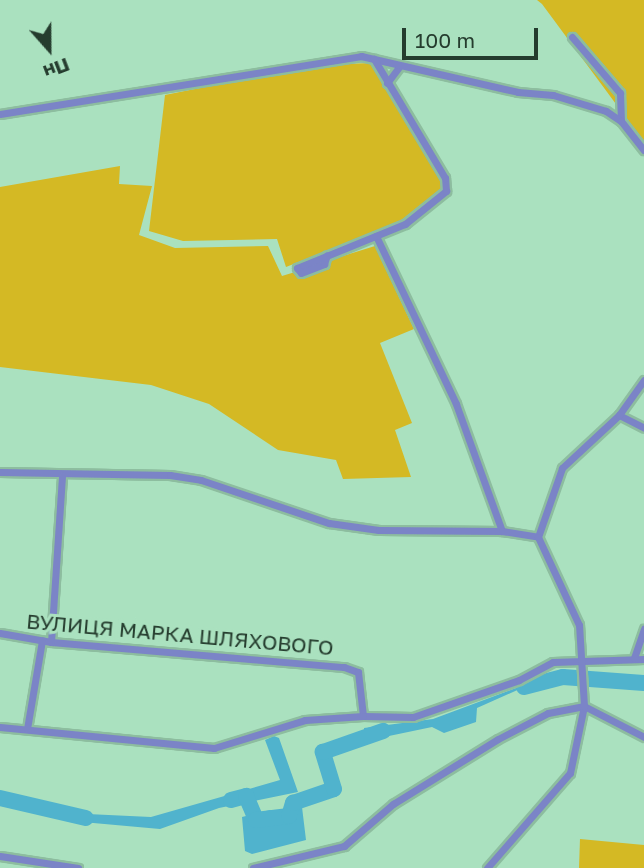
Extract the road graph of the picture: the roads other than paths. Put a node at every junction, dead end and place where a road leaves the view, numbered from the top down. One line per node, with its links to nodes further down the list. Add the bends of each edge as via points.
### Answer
1 (572, 37): 6 (street, via 620,93)
2 (374, 59): 3 (street); 4 (street); 5 (street, via 316,60 231,80)
3 (400, 66): 4 (street); 6 (street, via 517,92 553,95 606,111)
4 (387, 83): 8 (street, via 447,185 442,195 412,220)
5 (0, 114)
6 (621, 121): 7 (street)
7 (644, 149)
8 (376, 236): 9 (street); 15 (street, via 456,404)
9 (327, 255)
10 (644, 380): 11 (street)
11 (619, 415): 12 (street); 16 (street, via 562,468)
12 (644, 428)
13 (0, 471): 14 (street)
14 (62, 475): 15 (street, via 170,475 201,480 330,523 379,530); 20 (street)
15 (502, 531): 16 (street)
16 (538, 537): 23 (street, via 579,625)
17 (644, 629): 21 (street)
18 (0, 633): 19 (street, ВУЛИЦЯ МАРКА ШЛЯХОВОГО)
19 (42, 640): 20 (street, ВУЛИЦЯ МАРКА ШЛЯХОВОГО); 27 (street)
20 (51, 642): 25 (street, ВУЛИЦЯ МАРКА ШЛЯХОВОГО, via 344,667 358,672)
21 (634, 658): 22 (street); 23 (street)
22 (644, 659)
23 (583, 660): 24 (street); 25 (street, via 553,662 413,717)
24 (584, 706): 28 (street); 31 (street, via 548,713 498,739 393,804 344,846); 32 (street, via 570,773)
25 (363, 716): 27 (street, via 305,720 214,748)
26 (0, 727): 27 (street)
27 (27, 729)
28 (644, 737)
29 (0, 856): 30 (street)
30 (78, 868)
31 (253, 868)
32 (487, 868)

